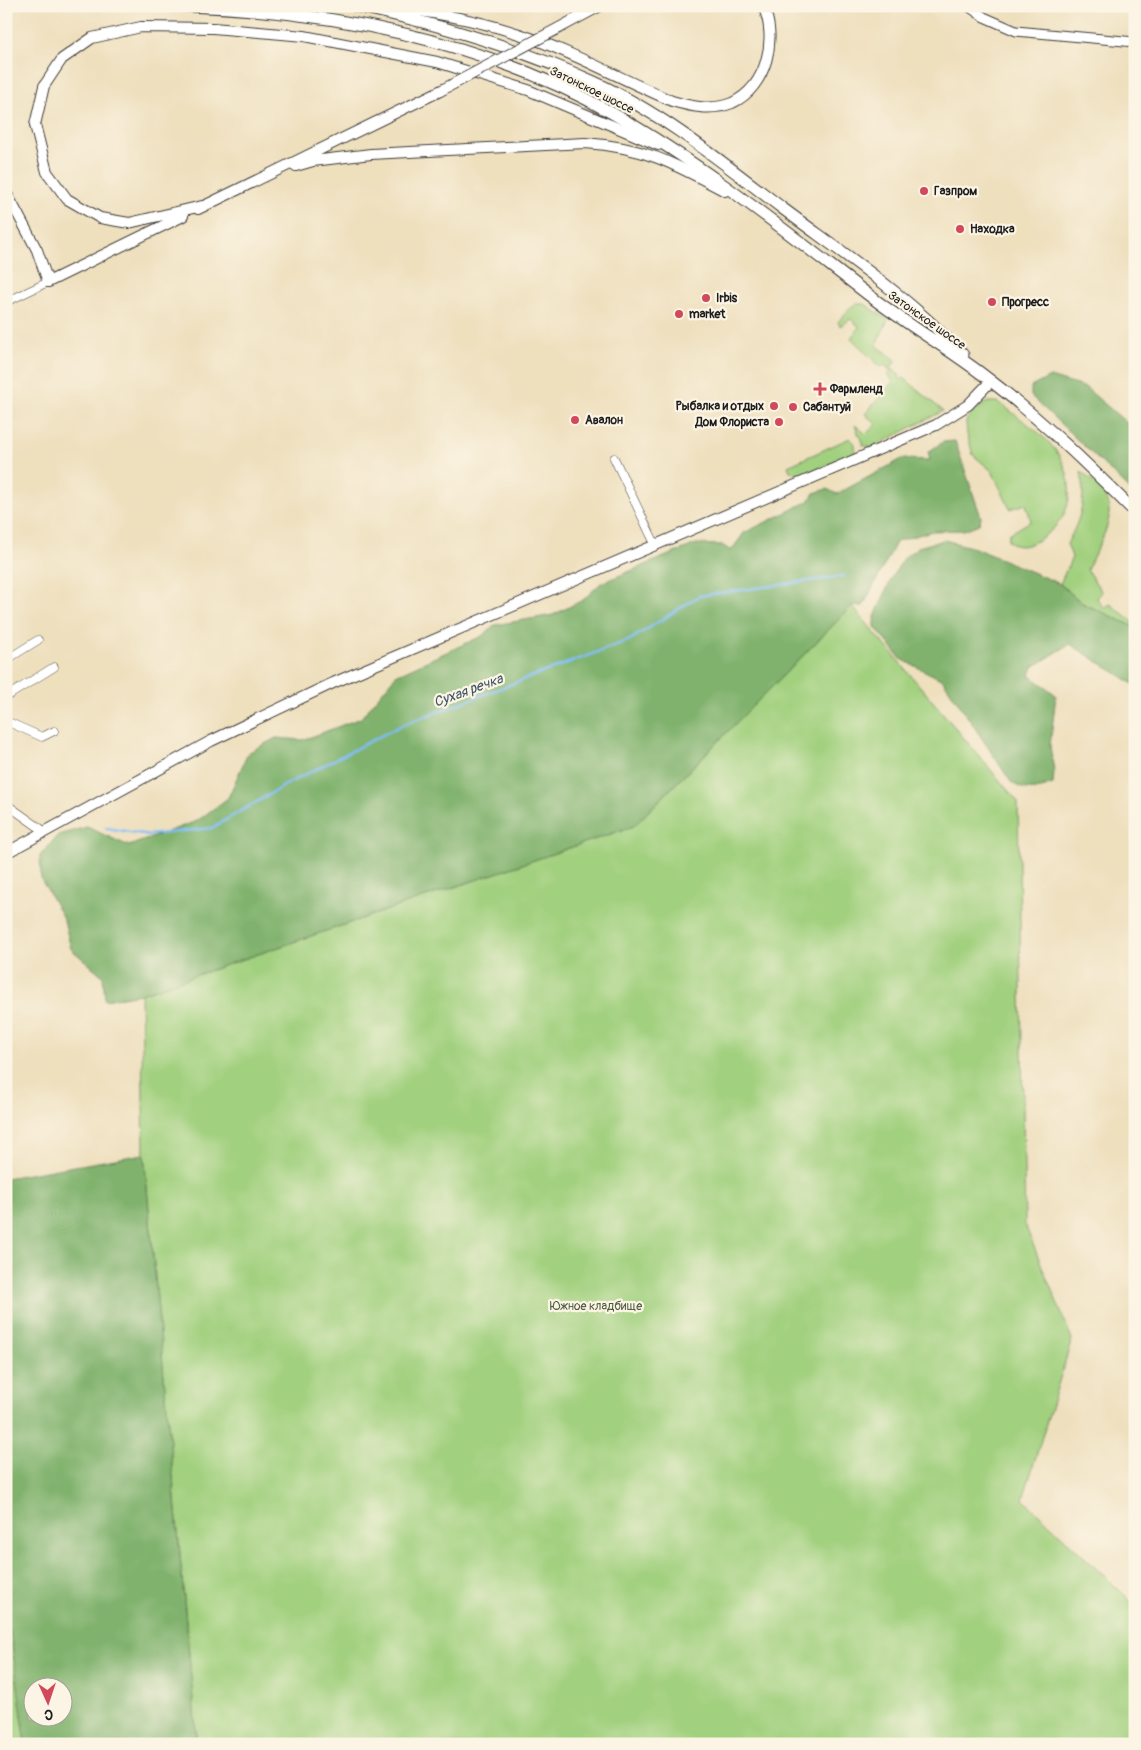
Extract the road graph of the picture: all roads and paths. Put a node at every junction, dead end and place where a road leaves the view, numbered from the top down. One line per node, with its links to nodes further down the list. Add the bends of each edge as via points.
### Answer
1 (187, 6): 8 (main road, Затонское шоссе, via 291,14 371,27 440,44 511,67 563,89 609,111)
2 (356, 6): 15 (main road, Затонское шоссе, via 423,21 502,45 628,99 716,158 923,316)
3 (370, 6): 5 (main road, via 420,10 469,19 520,34 672,101 698,108 733,102 747,92 760,75 768,56 771,32)
4 (600, 6): 9 (main road, bridge, via 440,91)
5 (763, 6)
6 (968, 6): 7 (street, via 1014,31)
7 (1135, 42)
8 (675, 152): 11 (main road, Затонское шоссе); 12 (main road, via 519,87 437,62 304,36 213,28 141,27 92,38 62,59 44,86 35,125 47,172 68,199 100,218 129,223)
9 (264, 176): 11 (main road, via 313,161 371,154 585,143 618,145 668,160); 12 (main road)
10 (6, 192): 13 (main road, via 37,250)
11 (751, 205): 15 (main road, Затонское шоссе, via 914,329)
12 (202, 206): 13 (main road)
13 (48, 282): 14 (street)
14 (6, 302)
15 (988, 379): 17 (main road, via 1065,445); 18 (main road, via 962,409 936,425)
16 (614, 458): 18 (street)
17 (1135, 512)
18 (655, 544): 26 (main road, via 333,682 211,741)
19 (38, 640): 20 (street)
20 (6, 660)
21 (54, 667): 22 (street)
22 (6, 697)
23 (6, 721): 24 (street, via 42,737)
24 (54, 731)
25 (6, 804): 26 (street)
26 (44, 831): 27 (main road)
27 (6, 853)

